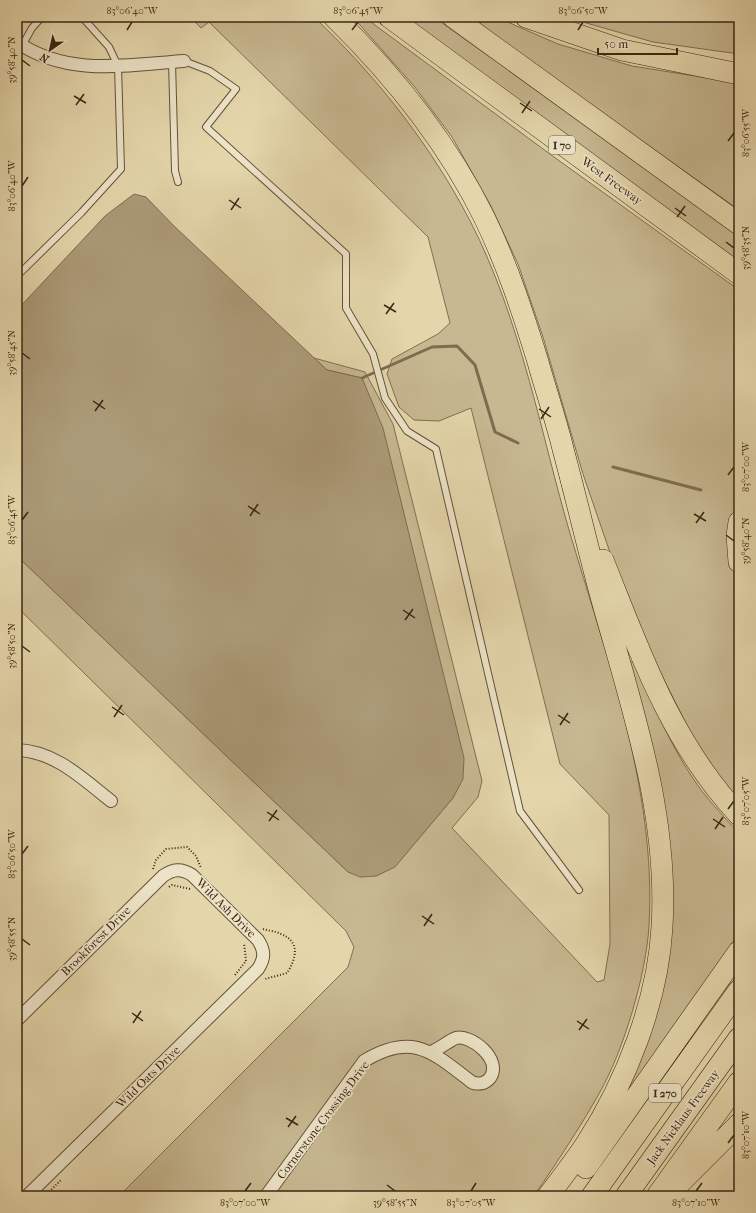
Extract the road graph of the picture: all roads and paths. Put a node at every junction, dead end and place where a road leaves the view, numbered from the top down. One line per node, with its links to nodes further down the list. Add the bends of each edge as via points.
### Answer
1 (42, 17): 8 (lane)
2 (82, 17): 11 (lane, via 109,47)
3 (334, 17): 17 (highway, via 376,60 426,122 483,215 516,292)
4 (389, 17): 15 (highway, West Freeway / I 70)
5 (453, 17): 14 (highway)
6 (526, 17): 7 (highway)
7 (573, 35): 10 (highway, via 653,52); 12 (highway, via 622,50)
8 (19, 48): 11 (street, via 56,61 80,65)
9 (178, 61): 11 (street); 13 (lane, via 175,171); 27 (lane, via 210,71 236,89 206,127 346,254 346,308 373,354 385,398 406,431 436,448 520,811)
10 (739, 63)
11 (118, 66): 16 (lane, via 121,169)
12 (739, 74)
13 (178, 182)
14 (739, 224)
15 (739, 274)
16 (17, 276)
17 (563, 446): 22 (highway, via 601,556 648,674 691,754 720,795); 45 (highway, via 646,761 656,809 662,859 662,928 654,982 628,1065 602,1117)
18 (739, 522): 19 (highway)
19 (739, 562)
20 (17, 750): 21 (street, via 35,752 57,761)
21 (111, 801)
22 (739, 815)
23 (179, 870): 32 (street, Wild Ash Drive, via 192,875 258,940); 36 (street, Brookforest Drive, via 171,870 163,876)
24 (151, 872): 25 (path, via 156,860 166,849 187,847 196,856)
25 (203, 874)
26 (165, 889): 28 (path, via 172,885 190,889)
27 (579, 890)
28 (195, 894)
29 (260, 928): 34 (path, via 281,933 291,940 295,949 295,961 287,973)
30 (239, 938): 33 (path, via 244,943 246,961)
31 (739, 951): 46 (highway)
32 (264, 955): 42 (street, Wild Oats Drive, via 258,969)
33 (232, 978)
34 (260, 982)
35 (739, 990): 47 (highway, I 270)
36 (17, 1020)
37 (739, 1038): 48 (highway, Jack Nicklaus Freeway / I 270)
38 (431, 1052): 38 (street, Cornerstone Crossing Drive, via 456,1038 467,1039 488,1054 494,1072 487,1082 473,1083); 44 (street, Cornerstone Crossing Drive, via 402,1045 382,1050 364,1061)
39 (739, 1082): 49 (highway)
40 (739, 1124): 50 (highway)
41 (61, 1179): 43 (path)
42 (27, 1196)
43 (45, 1196)
44 (266, 1196)
45 (548, 1196)
46 (565, 1196)
47 (592, 1196)
48 (626, 1196)
49 (657, 1196)
50 (667, 1196)

